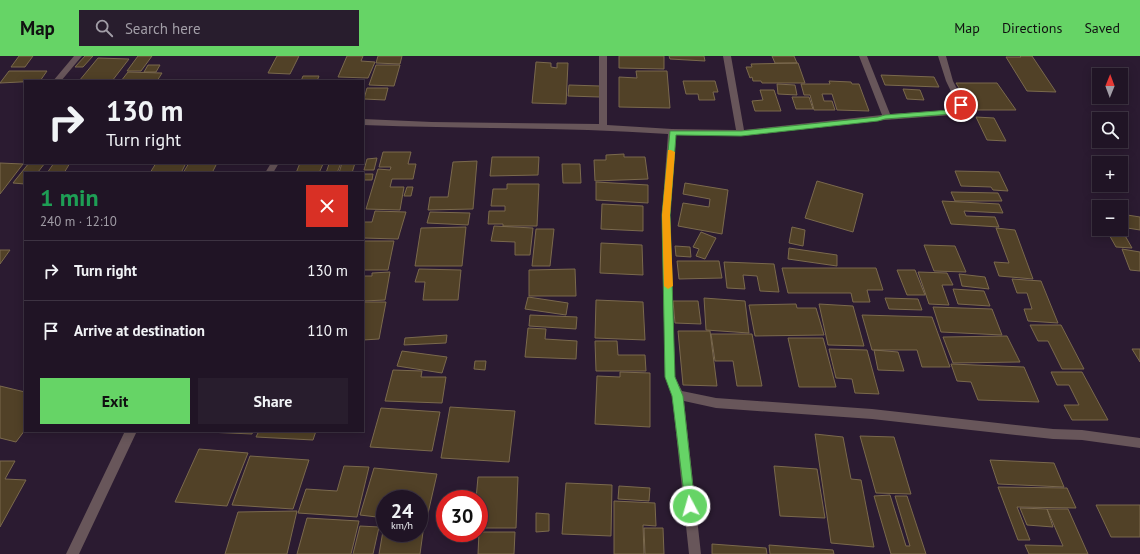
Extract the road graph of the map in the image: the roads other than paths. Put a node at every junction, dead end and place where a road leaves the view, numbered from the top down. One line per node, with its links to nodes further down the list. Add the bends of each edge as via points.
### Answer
1 (78, 56): 6 (street)
2 (603, 56): 9 (street)
3 (727, 56): 11 (street)
4 (863, 56): 7 (street)
5 (942, 56): 7 (street, via 944,71 961,105 952,112)
6 (58, 80)
7 (885, 117): 11 (street)
8 (364, 122): 9 (street)
9 (603, 127): 10 (street)
10 (672, 132): 11 (street); 12 (street, via 666,215 670,377)
11 (741, 133)
12 (678, 396): 14 (street, via 716,402 872,414); 16 (street)
13 (131, 432): 15 (street)
14 (1140, 443)
15 (72, 554)
16 (695, 554)

